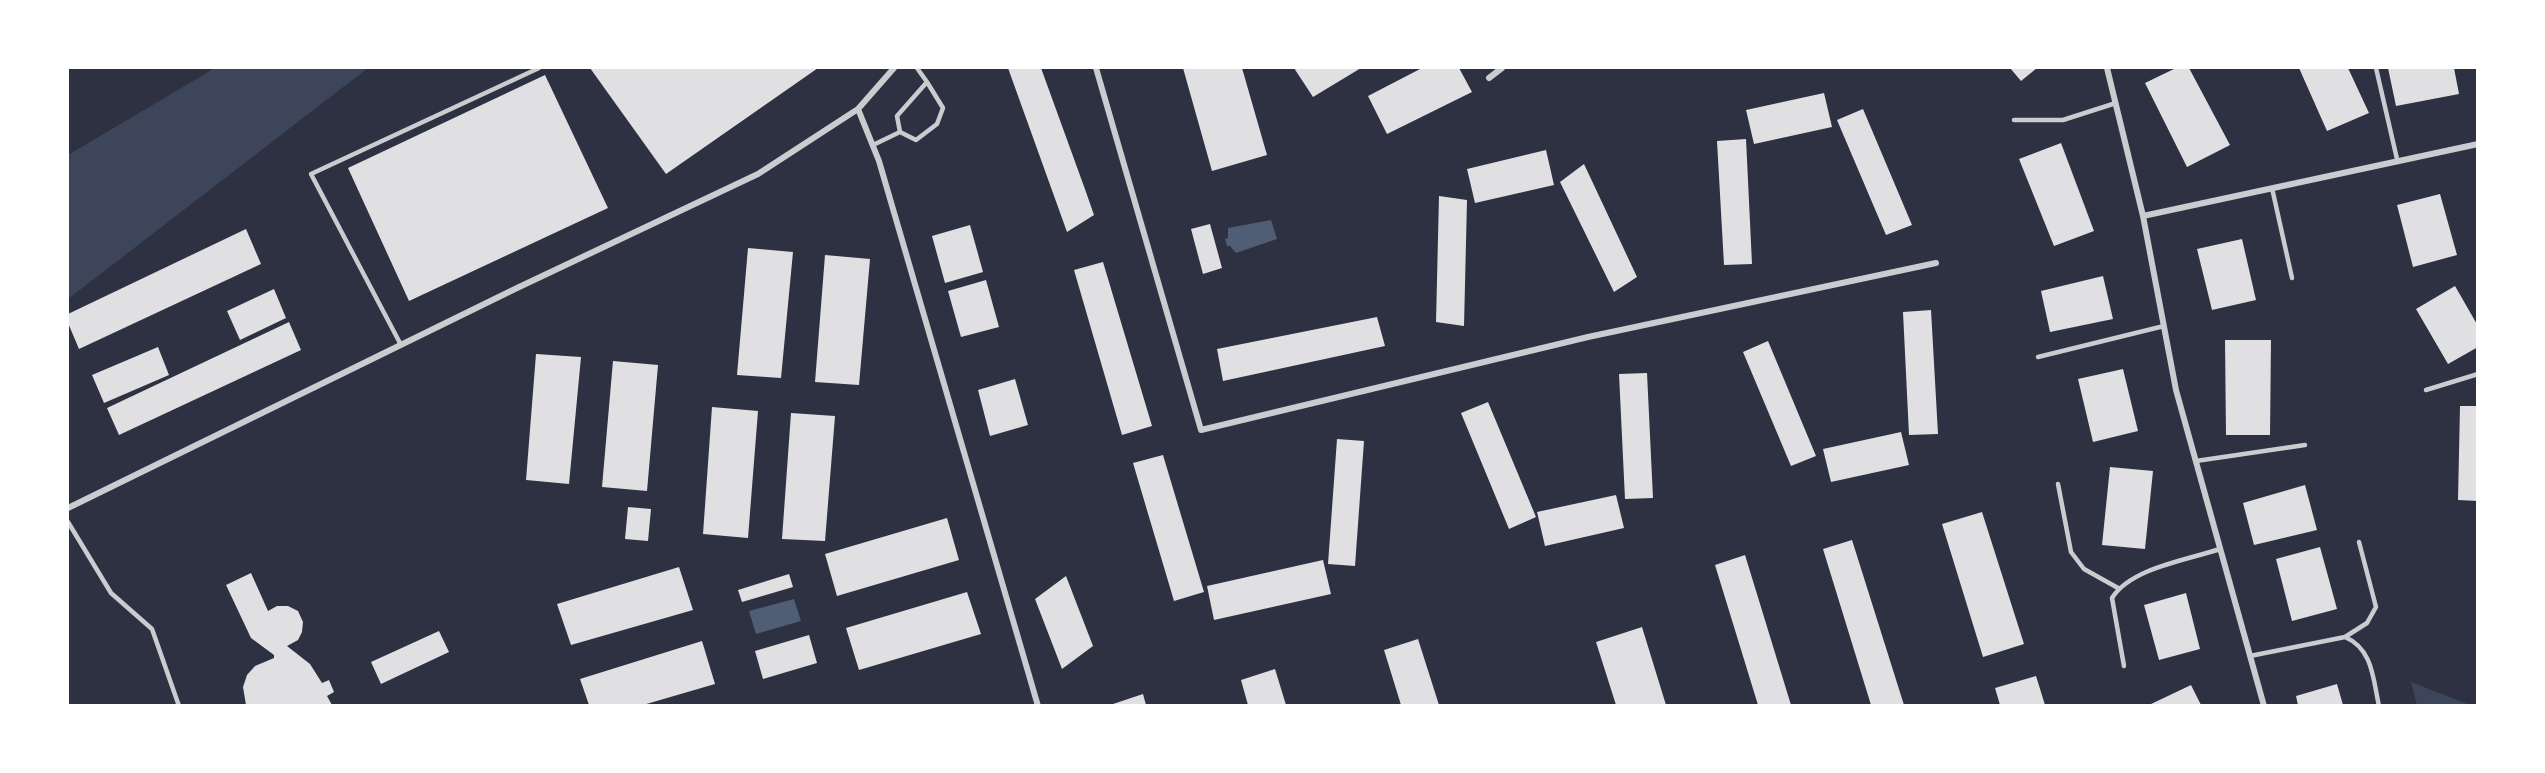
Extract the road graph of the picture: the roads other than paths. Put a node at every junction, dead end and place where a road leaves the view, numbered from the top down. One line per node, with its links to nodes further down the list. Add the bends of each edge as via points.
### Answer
1 (539, 68): 22 (lane, via 311,174)
2 (894, 68): 11 (street)
3 (917, 68): 9 (lane)
4 (1096, 68): 19 (street, via 1201,430 1588,337)
5 (1502, 68): 8 (street)
6 (2107, 68): 10 (street)
7 (2376, 68): 16 (lane)
8 (1489, 78)
9 (927, 82): 13 (lane, via 897,116); 13 (lane, via 943,108 937,124 916,140)
10 (2116, 103): 12 (lane, via 2063,120); 18 (street)
11 (858, 109): 15 (street); 22 (street, via 758,174)
12 (2014, 120)
13 (900, 132): 15 (lane)
14 (2477, 144): 16 (street)
15 (873, 145): 38 (street)
16 (2397, 159): 17 (street)
17 (2272, 188): 18 (street); 20 (lane)
18 (2143, 216): 21 (street)
19 (1936, 263)
20 (2292, 278)
21 (2164, 326): 23 (lane); 27 (street, via 2176,390)
22 (401, 345): 29 (street)
23 (2038, 357)
24 (2478, 374): 25 (lane)
25 (2426, 390)
26 (2305, 446): 27 (lane)
27 (2196, 461): 32 (street)
28 (2058, 484): 33 (lane, via 2072,552 2084,569)
29 (68, 508)
30 (68, 522): 37 (lane, via 111,593 152,629)
31 (2359, 542): 34 (lane, via 2376,607 2367,623)
32 (2220, 549): 33 (lane, via 2134,577); 35 (street)
33 (2118, 588): 36 (lane, via 2112,598)
34 (2345, 637): 35 (lane); 40 (lane, via 2358,642 2368,656)
35 (2250, 656): 39 (street)
36 (2124, 666)
37 (179, 705)
38 (1038, 705)
39 (2264, 705)
40 (2379, 705)

